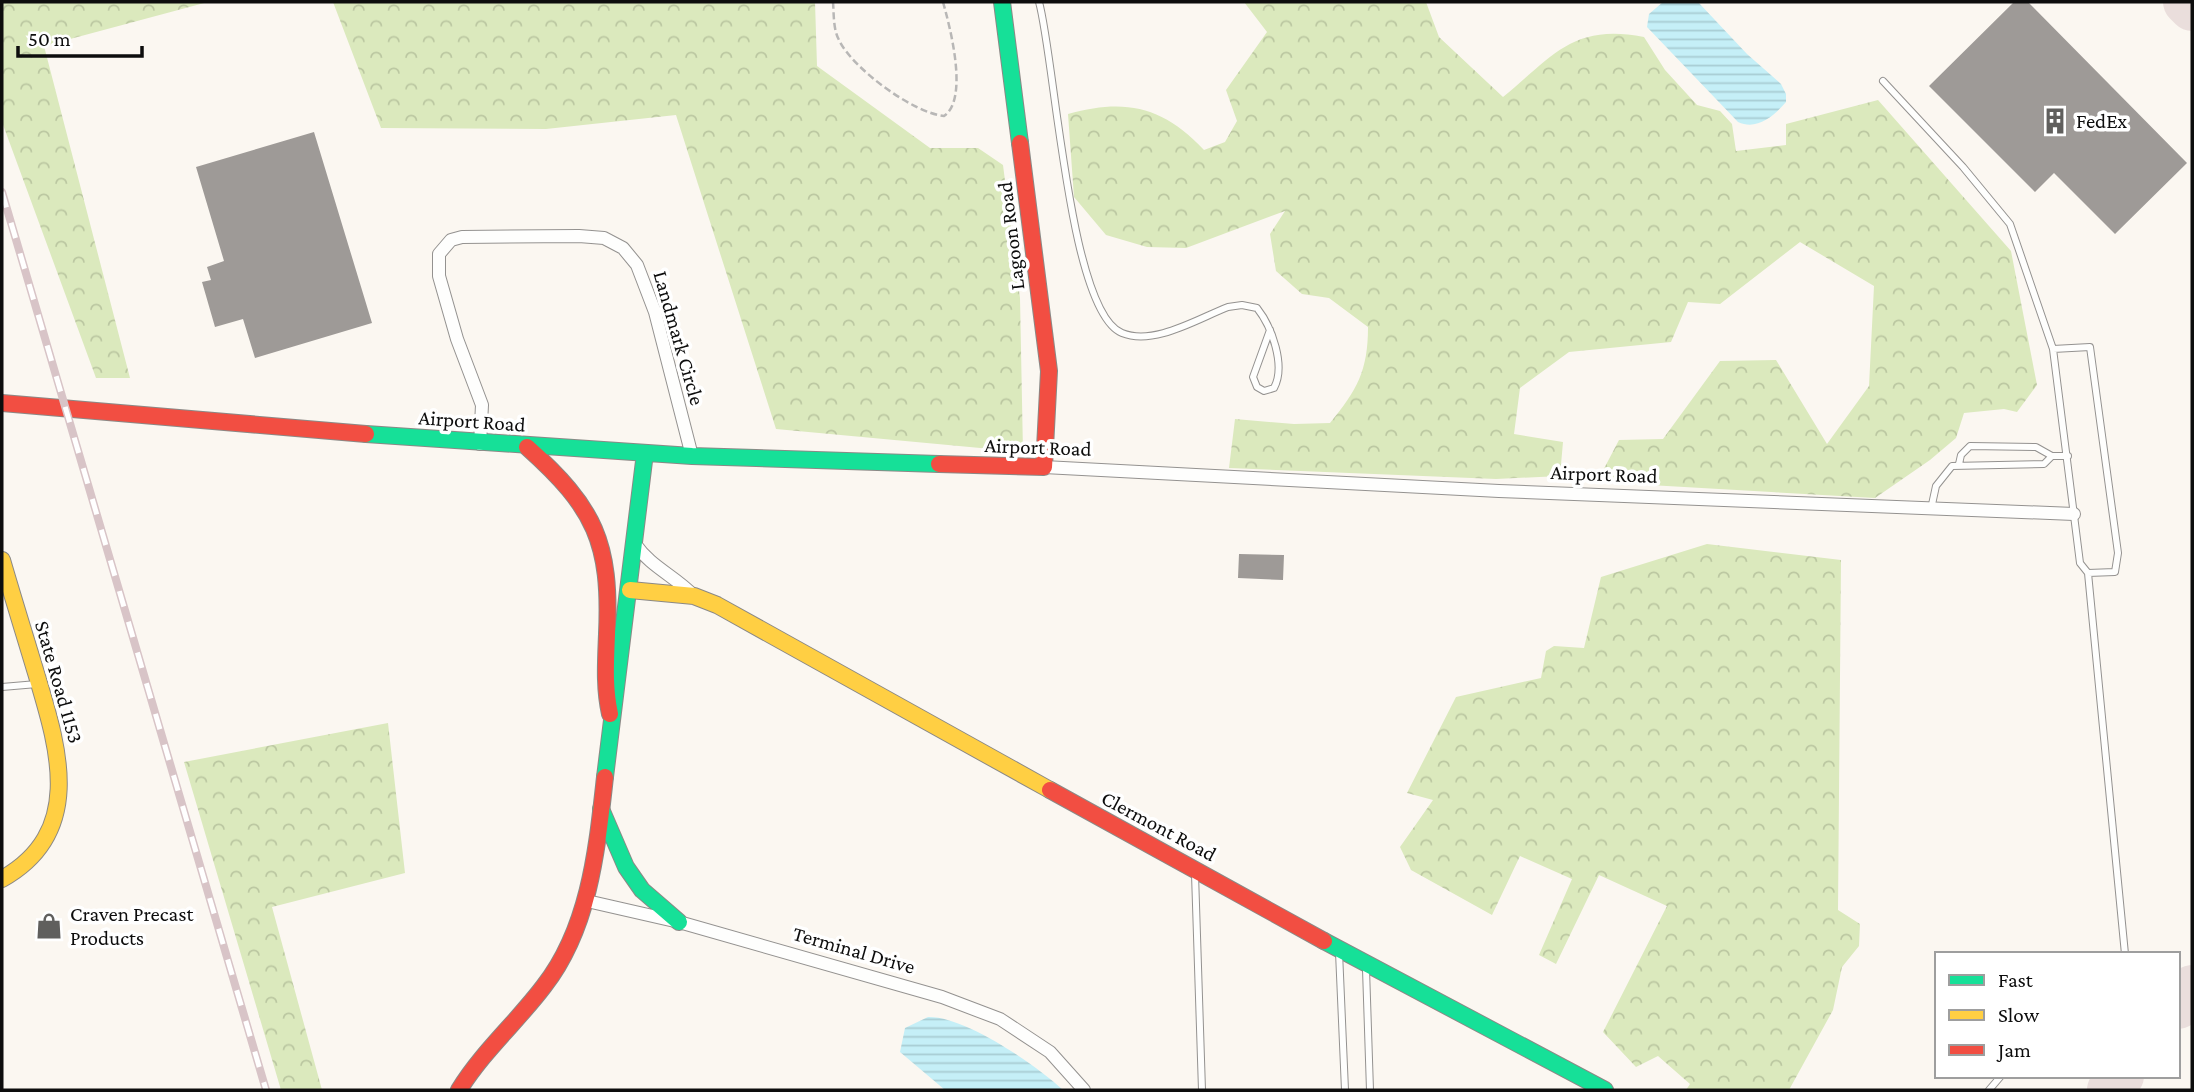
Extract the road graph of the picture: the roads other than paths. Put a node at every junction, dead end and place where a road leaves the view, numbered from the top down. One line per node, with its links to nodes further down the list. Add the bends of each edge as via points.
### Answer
1 (1002, 2): 14 (street, Lagoon Road, via 1049,371)
2 (1039, 2): 4 (lane, via 1068,193 1089,277 1106,321 1119,332 1141,338 1242,305 1257,308)
3 (1883, 81): 5 (lane, via 2010,224)
4 (1270, 330): 4 (lane, via 1279,378 1274,388 1264,391 1256,387 1253,377)
5 (2053, 349): 12 (lane); 19 (lane, via 2090,347 2118,553 2115,572)
6 (2, 403): 7 (street, Airport Road)
7 (480, 444): 8 (street, Airport Road); 10 (street, Landmark Circle, via 482,405 439,276 439,254 452,240 462,237 579,236 604,238 623,248 638,265)
8 (527, 447): 9 (street, Airport Road); 24 (street, via 585,506 604,550 608,604 604,691)
9 (645, 453): 10 (street, Airport Road); 17 (street)
10 (692, 456): 14 (street, Airport Road)
11 (2052, 456): 12 (lane); 13 (lane, via 2044,464); 13 (lane, via 2036,447 1970,446)
12 (2068, 456): 16 (lane)
13 (1959, 464): 15 (lane, via 1936,486)
14 (1044, 467): 15 (street, Airport Road)
15 (1931, 509): 16 (street, Airport Road)
16 (2074, 514): 19 (lane, via 2080,563)
17 (635, 544): 20 (street); 21 (street, Clermont Road, via 657,569)
18 (3, 569): 22 (street, State Road 1153)
19 (2088, 573): 31 (lane)
20 (630, 590): 21 (street, Clermont Road); 24 (street)
21 (694, 596): 26 (street, Clermont Road)
22 (39, 684): 23 (lane); 27 (street, State Road 1153, via 58,747 60,793 49,832 20,869)
23 (2, 687)
24 (612, 721): 25 (street)
25 (601, 809): 28 (street); 29 (street, via 626,867 642,890)
26 (1194, 869): 30 (street, Clermont Road); 35 (lane)
27 (2, 879)
28 (587, 901): 29 (street, Terminal Drive); 33 (street, via 567,951 550,977 492,1042)
29 (679, 922): 34 (street, Terminal Drive, via 942,997 1000,1019 1050,1052)
30 (1339, 950): 32 (street, Clermont Road); 36 (lane)
31 (2125, 952)
32 (1366, 963): 37 (lane); 38 (street, Clermont Road)
33 (460, 1090)
34 (1084, 1090)
35 (1202, 1090)
36 (1345, 1090)
37 (1370, 1090)
38 (1605, 1090)

